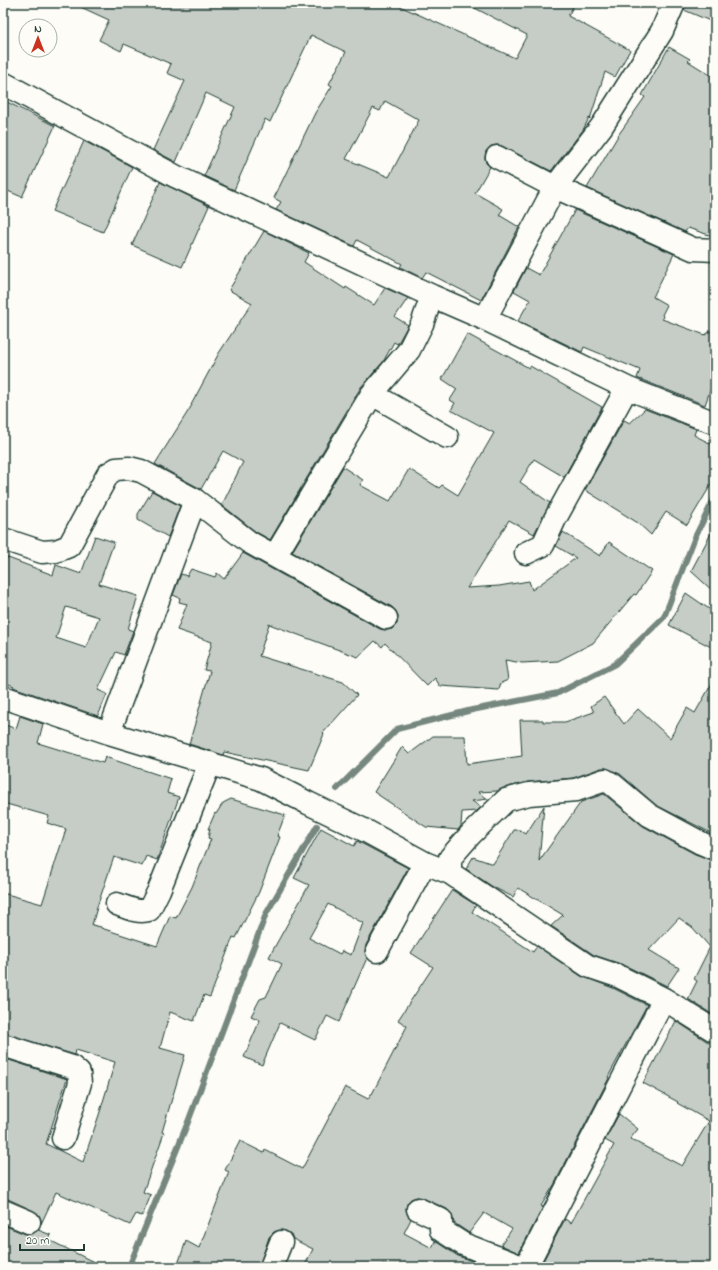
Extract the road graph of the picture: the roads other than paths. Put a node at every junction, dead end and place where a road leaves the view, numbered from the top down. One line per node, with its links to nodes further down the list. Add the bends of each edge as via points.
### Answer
1 (674, 3): 4 (street, via 662,30 602,126)
2 (3, 83): 6 (street, via 175,176)
3 (497, 157): 4 (street)
4 (555, 187): 5 (street, via 693,249); 7 (street)
5 (715, 250)
6 (432, 296): 7 (street); 9 (street, via 409,350)
7 (485, 319): 8 (street)
8 (627, 388): 10 (street); 14 (street, via 543,545)
9 (372, 394): 11 (street); 15 (street)
10 (715, 424)
11 (447, 437)
12 (195, 500): 13 (street, via 141,471 129,468 116,469 108,474 69,546 56,551 42,552); 15 (street, via 249,542); 18 (street)
13 (3, 539)
14 (526, 553)
15 (275, 556): 16 (street)
16 (386, 618)
17 (3, 697): 18 (street)
18 (109, 733): 19 (street)
19 (210, 764): 21 (street, via 261,779); 23 (street, via 149,910 144,912)
20 (715, 849): 22 (street, via 649,815 605,780 576,790 529,794 506,800 450,858)
21 (425, 863): 22 (street); 24 (street)
22 (450, 873): 25 (street, via 588,966 618,976)
23 (117, 904)
24 (377, 951)
25 (664, 999): 26 (street); 35 (street)
26 (715, 1031)
27 (3, 1045): 28 (street, via 72,1067 79,1073 80,1083)
28 (63, 1138)
29 (418, 1209): 34 (street, via 441,1220 441,1230 463,1244)
30 (3, 1211): 31 (street)
31 (29, 1222)
32 (281, 1242): 33 (street)
33 (271, 1267)
34 (522, 1267)
35 (526, 1267)

